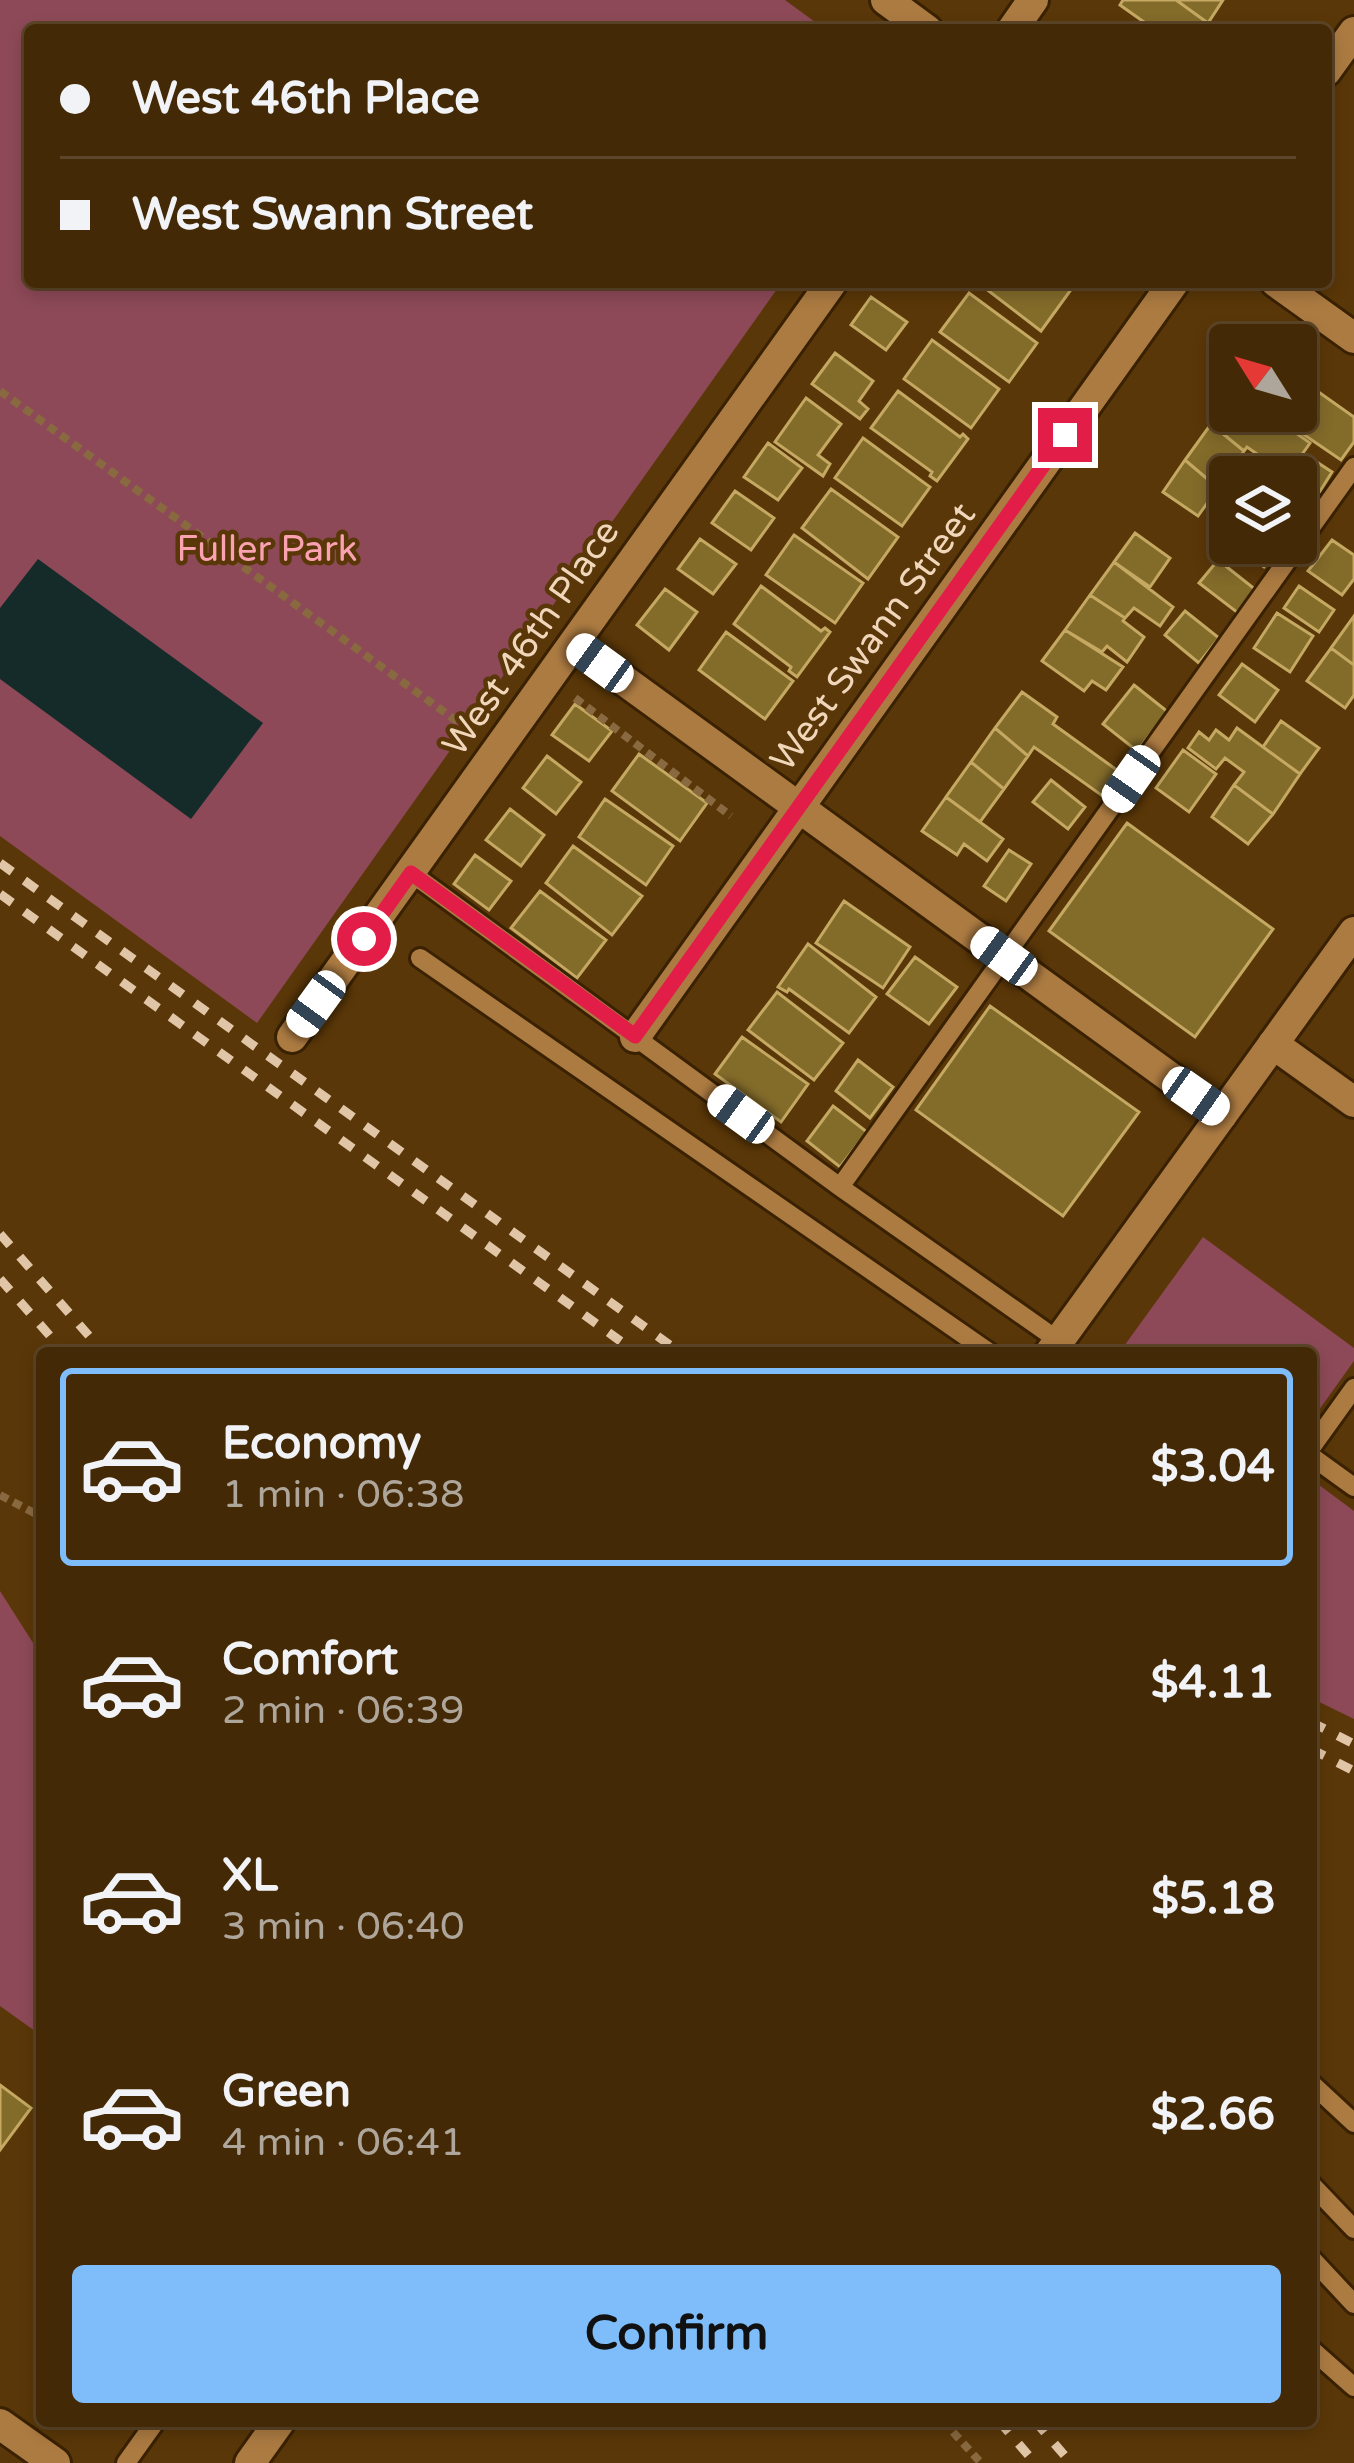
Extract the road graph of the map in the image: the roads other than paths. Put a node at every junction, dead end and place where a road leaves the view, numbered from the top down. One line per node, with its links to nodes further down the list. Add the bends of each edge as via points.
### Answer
1 (886, 0): 2 (street)
2 (919, 24)
3 (1354, 32): 4 (street)
4 (1332, 63)
5 (828, 288): 10 (street, West 46th Place)
6 (1170, 288): 11 (street, West Swann Street)
7 (1284, 288): 8 (street)
8 (1354, 338)
9 (1354, 466): 14 (lane)
10 (574, 644): 11 (street); 12 (street, West 46th Place)
11 (799, 808): 14 (street); 16 (street, West Swann Street)
12 (411, 873): 16 (lane); 17 (street, West 46th Place)
13 (1354, 932): 18 (street)
14 (1004, 956): 20 (street); 21 (lane)
15 (420, 958): 22 (lane)
16 (635, 1036): 21 (lane)
17 (292, 1037)
18 (1273, 1044): 19 (street); 20 (street)
19 (1354, 1102)
20 (1222, 1114): 23 (street)
21 (840, 1187): 23 (lane)
22 (981, 1347)
23 (1054, 1347)
24 (1354, 1388): 25 (lane)
25 (1317, 1443)
26 (1317, 1457): 27 (lane)
27 (1354, 1487)
28 (1317, 2089): 29 (lane)
29 (1354, 2123)
30 (1317, 2190): 31 (lane)
31 (1354, 2229)
32 (1317, 2265): 33 (lane)
33 (1354, 2305)
34 (1317, 2354): 35 (lane)
35 (1354, 2387)
36 (0, 2424): 39 (street)
37 (152, 2427): 40 (lane)
38 (276, 2427): 41 (street)
39 (55, 2463)
40 (126, 2463)
41 (250, 2463)

